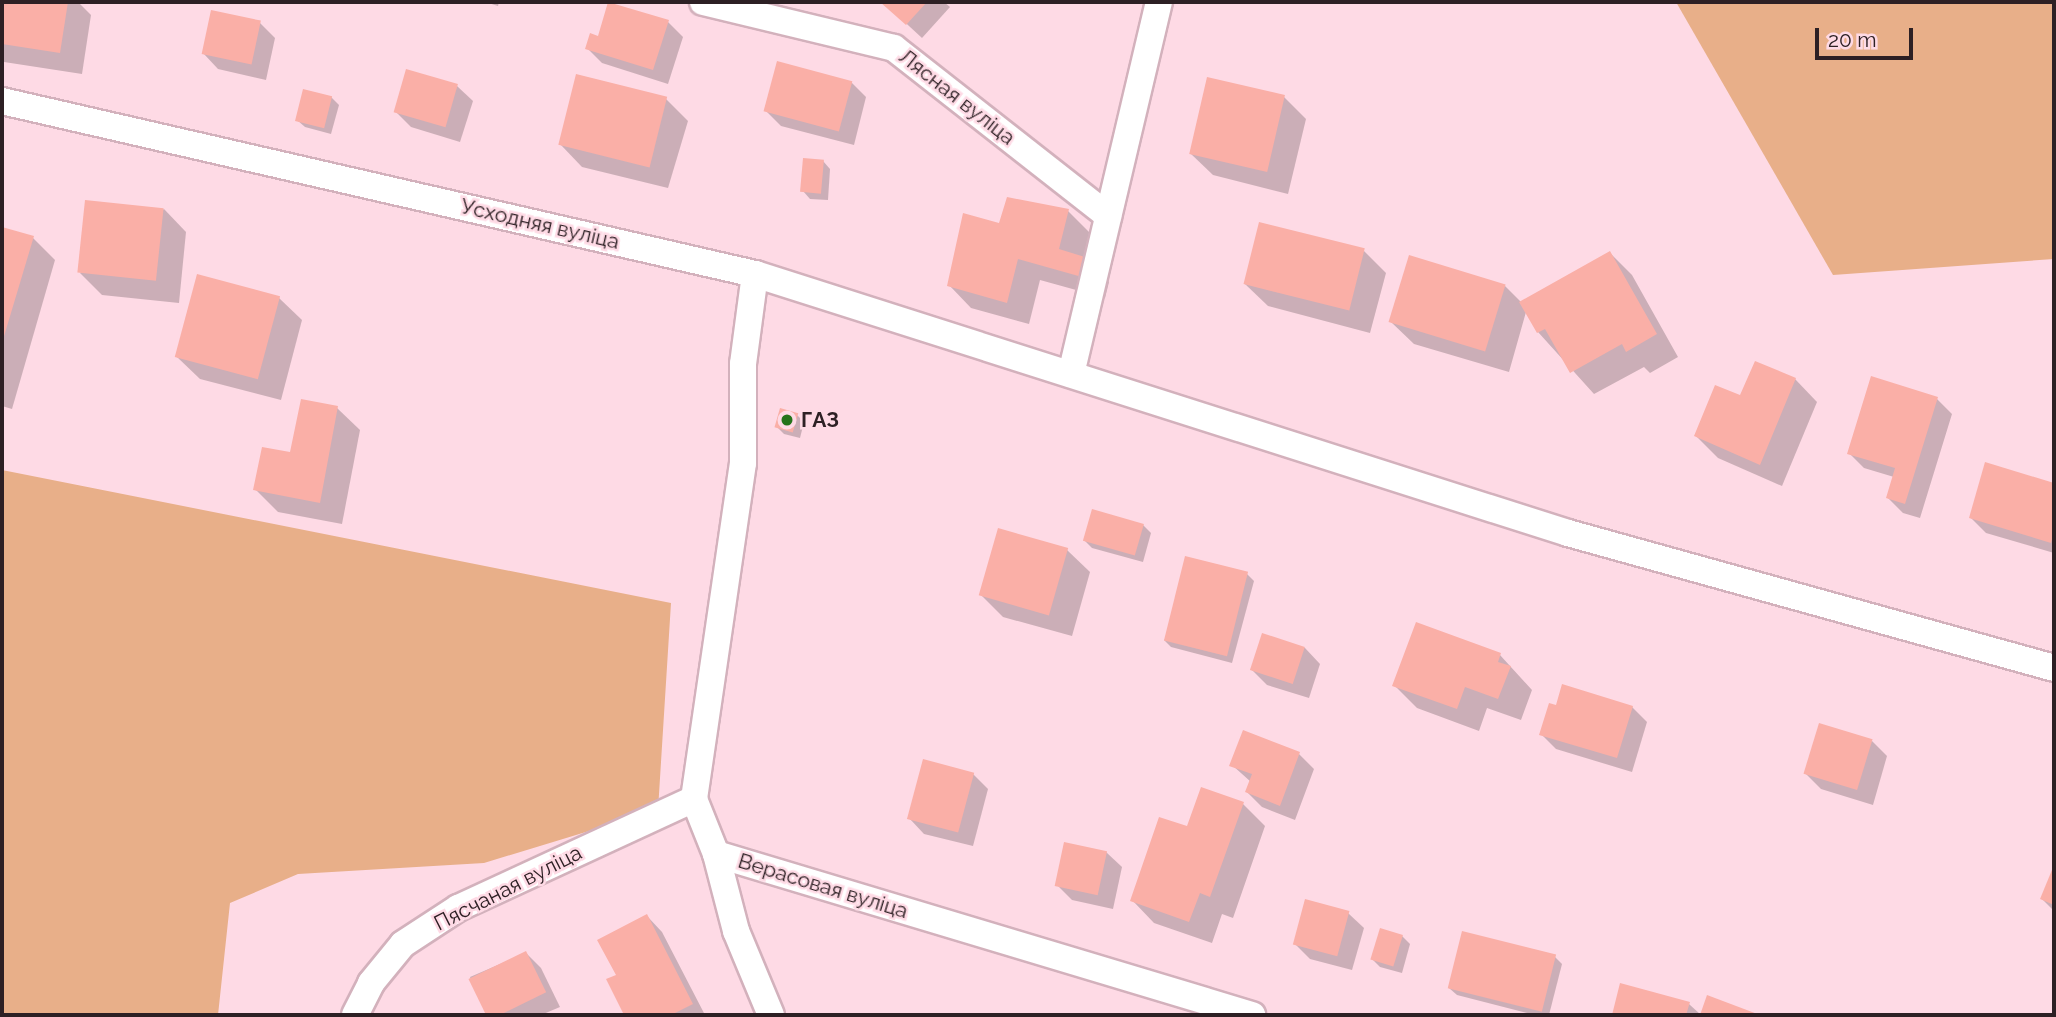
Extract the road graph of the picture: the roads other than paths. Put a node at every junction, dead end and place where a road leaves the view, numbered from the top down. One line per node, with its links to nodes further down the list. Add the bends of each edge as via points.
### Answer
1 (703, 2): 4 (street, Лясная вуліца, via 894,48)
2 (1160, 2): 4 (street)
3 (2, 101): 5 (street, Усходняя вуліца)
4 (1108, 216): 6 (street)
5 (755, 274): 6 (street, Усходняя вуліца); 8 (street, via 743,364 743,463)
6 (1071, 374): 7 (street, Усходняя вуліца, via 1568,533)
7 (2054, 667)
8 (694, 799): 9 (street, Верасовая вуліца); 10 (street, Пясчаная вуліца, via 458,908 403,944 371,983)
9 (716, 854): 11 (street, via 736,931); 12 (street, Верасовая вуліца)
10 (355, 1015)
11 (771, 1015)
12 (1252, 1015)

